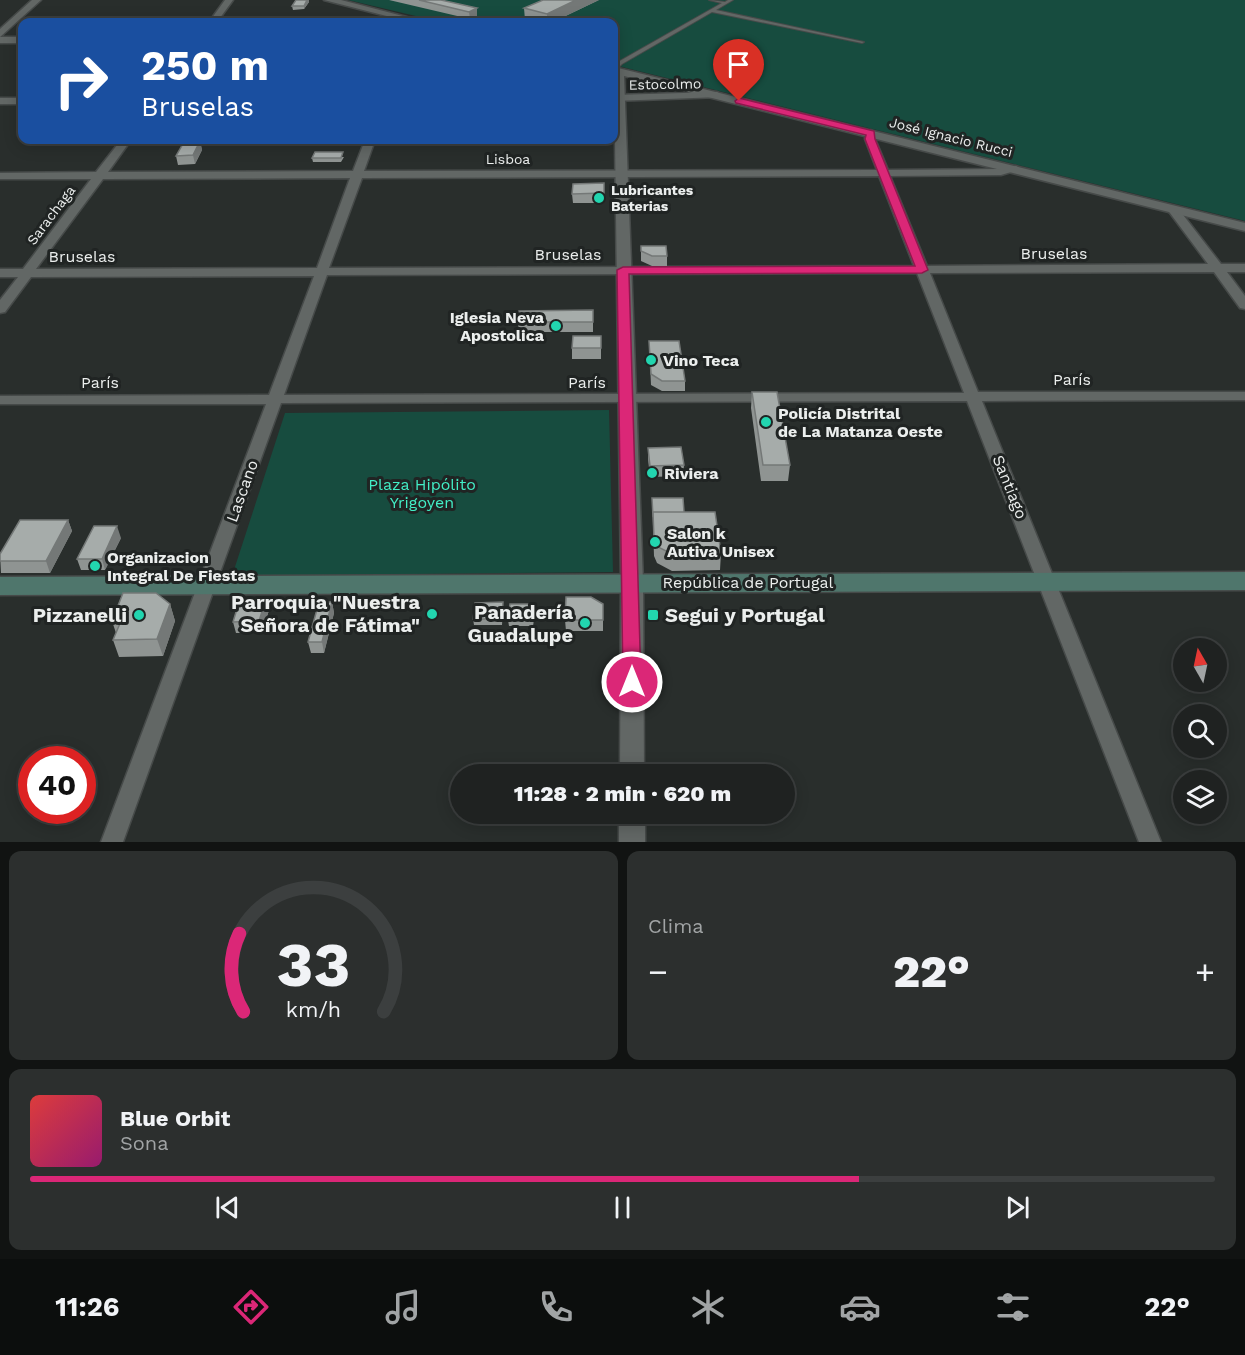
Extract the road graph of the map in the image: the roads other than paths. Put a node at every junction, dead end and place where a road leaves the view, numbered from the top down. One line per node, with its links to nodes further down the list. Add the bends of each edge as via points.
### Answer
1 (37, 0): 9 (street)
2 (229, 0): 7 (street)
3 (329, 0): 8 (street)
4 (711, 0): 5 (lane)
5 (728, 2): 6 (lane)
6 (712, 11): 12 (lane); 13 (lane)
7 (216, 18)
8 (400, 18)
9 (0, 34)
10 (0, 40): 11 (street)
11 (18, 40)
12 (862, 42)
13 (618, 66)
14 (618, 70): 15 (street, José Ignacio Rucci)
15 (717, 95): 16 (street, Estocolmo); 20 (street, José Ignacio Rucci)
16 (618, 98)
17 (0, 101): 18 (street)
18 (18, 101)
19 (618, 113): 25 (street)
20 (871, 133): 23 (street, José Ignacio Rucci); 24 (street, Santiago)
21 (123, 144): 28 (street, Sarachaga)
22 (369, 144): 26 (street, Lascano)
23 (1016, 169): 24 (street, Lisboa); 29 (street, José Ignacio Rucci)
24 (885, 173): 25 (street, Lisboa); 34 (street, Santiago)
25 (622, 174): 26 (street, Lisboa); 33 (street)
26 (357, 175): 28 (street, Lisboa); 35 (street, Lascano)
27 (0, 176): 28 (street, Lisboa)
28 (99, 176): 37 (street, Sarachaga)
29 (1173, 209): 30 (street, José Ignacio Rucci); 31 (street)
30 (1245, 226)
31 (1217, 268): 32 (street, Bruselas); 34 (street, Bruselas); 38 (street)
32 (1245, 268)
33 (623, 270): 34 (street, Bruselas); 35 (street, Bruselas); 44 (street)
34 (922, 270): 41 (street, Santiago)
35 (321, 271): 37 (street, Bruselas); 42 (street, Lascano)
36 (0, 273): 37 (street, Bruselas)
37 (27, 273): 39 (street, Sarachaga)
38 (1245, 304)
39 (0, 309)
40 (1245, 396): 41 (street, París)
41 (974, 397): 44 (street, París); 47 (street, Santiago)
42 (275, 399): 43 (street, París); 44 (street, París); 48 (street, Lascano)
43 (0, 400)
44 (625, 400): 46 (street)
45 (1245, 581): 47 (main road, República de Portugal)
46 (632, 582): 47 (main road, República de Portugal); 48 (main road, República de Portugal); 50 (street)
47 (1048, 582): 54 (street, Santiago)
48 (208, 585): 49 (main road, República de Portugal); 52 (street, Lascano)
49 (0, 586)
50 (632, 764)
51 (632, 824): 53 (street)
52 (112, 842)
53 (632, 842)
54 (1150, 842)

